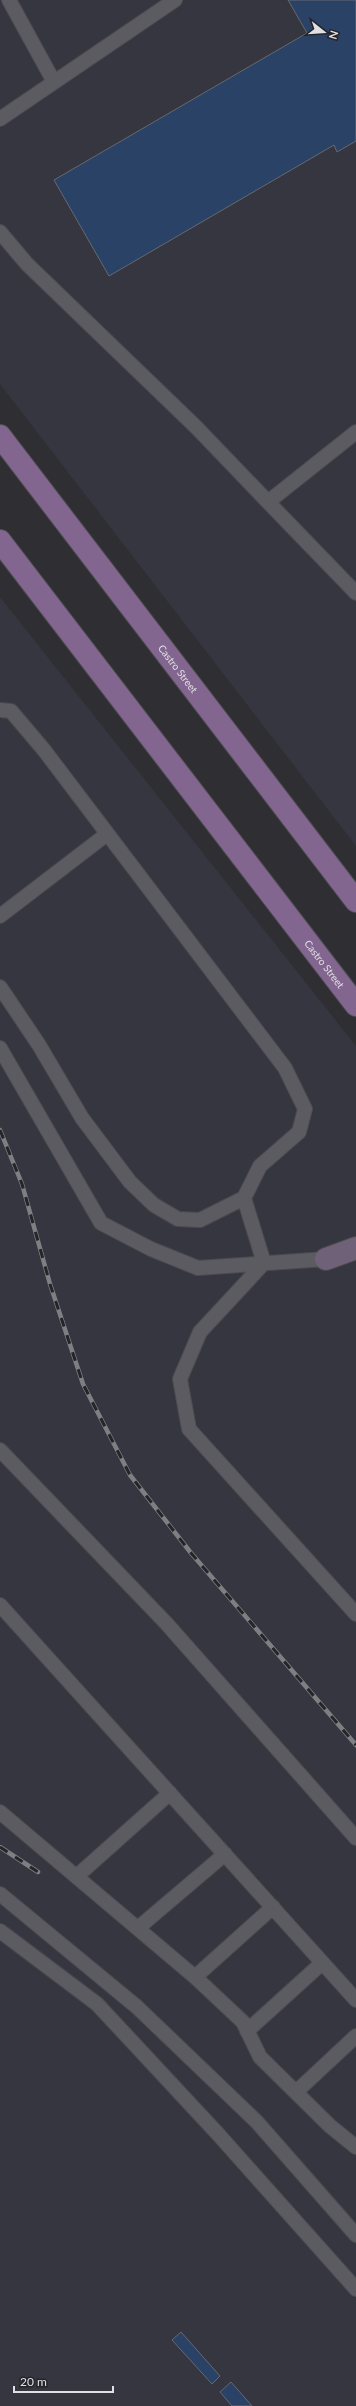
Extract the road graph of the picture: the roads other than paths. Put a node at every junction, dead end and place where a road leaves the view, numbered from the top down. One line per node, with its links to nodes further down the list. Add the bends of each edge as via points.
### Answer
1 (9, 0): 3 (lane)
2 (175, 0): 3 (lane)
3 (54, 82): 4 (lane)
4 (0, 119)
5 (0, 232): 8 (lane, via 26,264 196,427)
6 (356, 432): 8 (lane)
7 (0, 436): 13 (main road, Castro Street)
8 (268, 502): 10 (lane)
9 (0, 541): 16 (main road, Castro Street)
10 (356, 593)
11 (0, 710): 12 (lane, via 11,711)
12 (107, 834): 14 (lane); 18 (lane, via 285,1068 305,1108 299,1132 260,1166)
13 (356, 901)
14 (0, 916)
15 (0, 987): 18 (lane, via 39,1045 82,1118 130,1182 154,1205 178,1219 200,1220)
16 (356, 1006)
17 (0, 1048): 21 (lane, via 101,1223 198,1268)
18 (244, 1198): 21 (lane)
19 (356, 1248): 20 (street)
20 (326, 1259): 21 (lane)
21 (264, 1263): 24 (lane, via 200,1332 180,1380 189,1430)
22 (0, 1450): 27 (lane, via 166,1623)
23 (0, 1605): 25 (lane)
24 (356, 1614)
25 (170, 1793): 28 (lane); 29 (lane)
26 (0, 1812): 29 (lane)
27 (356, 1838)
28 (225, 1854): 31 (lane); 32 (lane)
29 (78, 1876): 32 (lane)
30 (0, 1894): 41 (lane, via 137,2007 257,2122)
31 (273, 1907): 34 (lane); 35 (lane)
32 (138, 1928): 35 (lane)
33 (0, 1931): 42 (lane, via 97,2004 218,2134)
34 (322, 1963): 36 (lane); 37 (lane)
35 (195, 1977): 37 (lane, via 243,2022)
36 (356, 2000)
37 (247, 2031): 39 (lane, via 260,2057)
38 (356, 2036): 39 (lane)
39 (296, 2092): 40 (lane)
40 (354, 2143)
41 (356, 2235)
42 (356, 2289)

